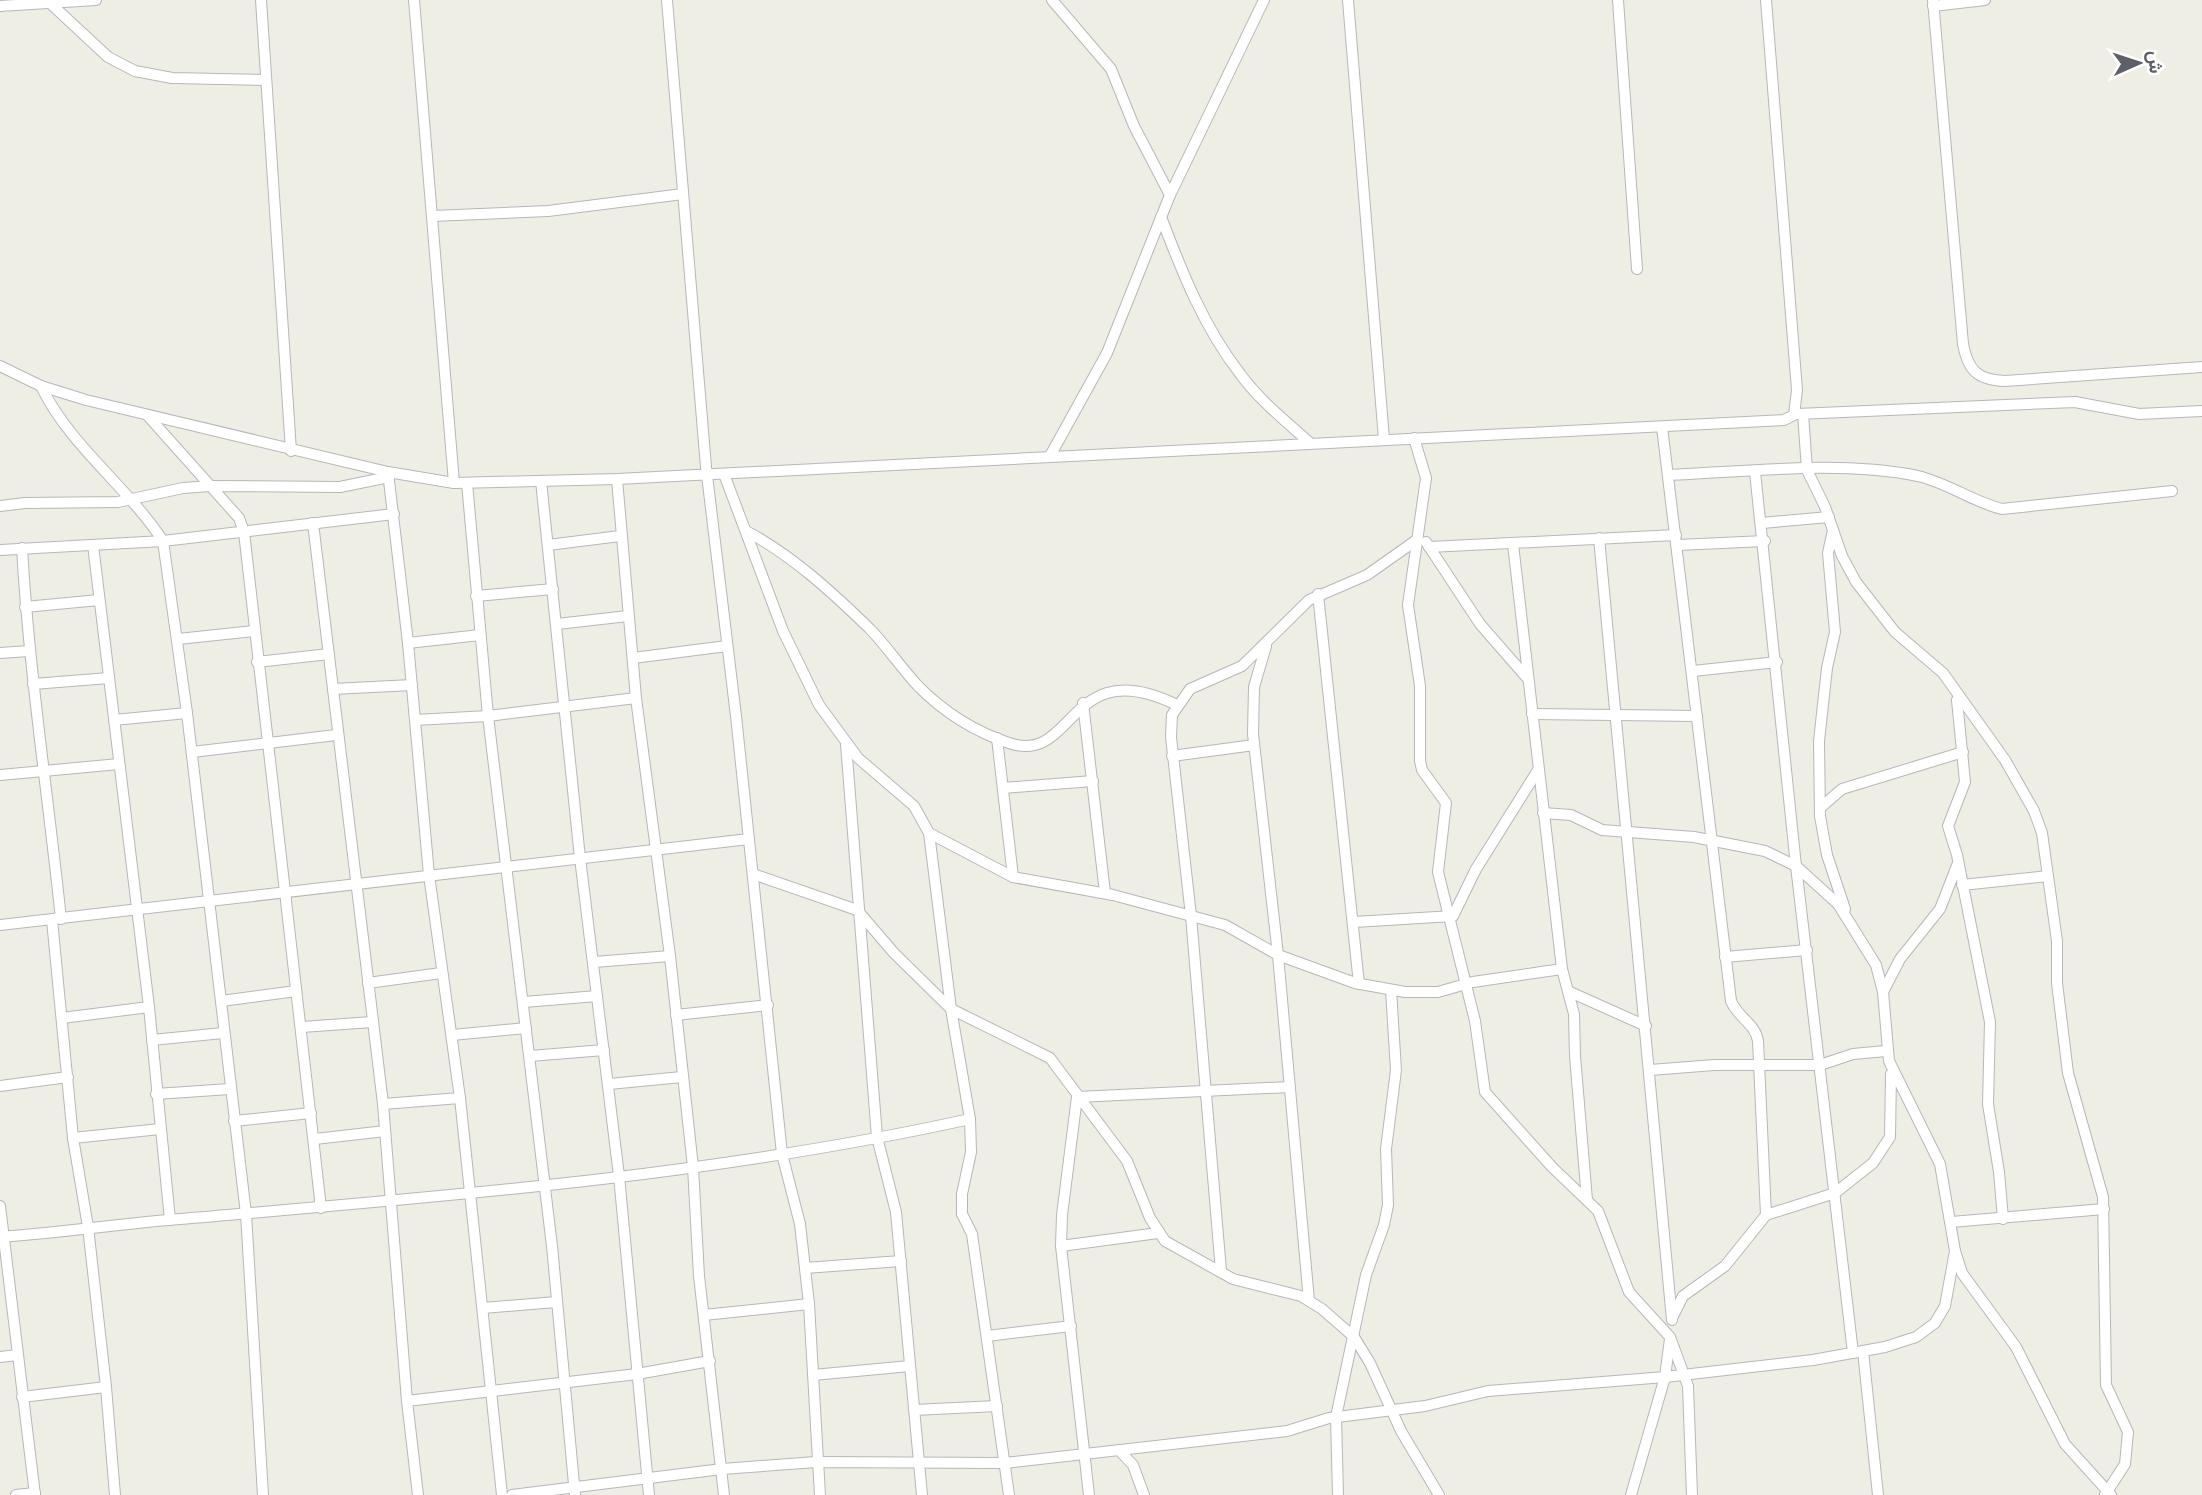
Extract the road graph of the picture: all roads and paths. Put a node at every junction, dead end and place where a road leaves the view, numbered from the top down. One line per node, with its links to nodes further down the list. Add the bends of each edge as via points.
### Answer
1 (96, 0): 11 (street)
2 (261, 0): 14 (street)
3 (414, 0): 17 (street)
4 (667, 0): 15 (street)
5 (1052, 0): 16 (street, via 1111,69 1133,126)
6 (1264, 0): 16 (street)
7 (1348, 0): 28 (street)
8 (1618, 0): 19 (street)
9 (1766, 0): 24 (street)
10 (1985, 0): 12 (street)
11 (50, 3): 13 (street); 14 (street, via 108,57 135,71 172,78)
12 (1933, 3): 21 (street, via 1970,369 1978,377 2005,381)
13 (0, 6)
14 (266, 80): 30 (street)
15 (683, 194): 17 (street, via 548,211); 36 (street)
16 (1171, 195): 18 (street)
17 (432, 216): 40 (street)
18 (1161, 217): 29 (street, via 1184,276 1225,352 1255,391); 31 (street, via 1107,353)
19 (1637, 269)
20 (1, 367): 22 (street)
21 (2202, 367)
22 (41, 386): 25 (street); 44 (street, via 51,408)
23 (2202, 411): 24 (street, via 2131,413 2075,402)
24 (1798, 414): 26 (street, via 1784,421); 32 (street)
25 (148, 416): 30 (street); 42 (street)
26 (1662, 426): 27 (street); 37 (street)
27 (1414, 438): 28 (street); 53 (street, via 1426,478)
28 (1384, 439): 29 (street)
29 (1310, 443): 31 (street)
30 (291, 451): 35 (street)
31 (1049, 456): 34 (street)
32 (1807, 470): 33 (street); 43 (street, via 1919,477 2003,509); 47 (street)
33 (1755, 472): 37 (street); 49 (street)
34 (724, 474): 36 (street); 51 (street)
35 (388, 475): 40 (street); 42 (street, via 340,487); 46 (street)
36 (707, 475): 38 (street); 77 (street)
37 (1668, 475): 56 (street)
38 (617, 479): 39 (street); 54 (street)
39 (541, 481): 41 (street); 61 (street)
40 (454, 483): 41 (street)
41 (467, 483): 67 (street)
42 (210, 486): 44 (street); 52 (street, via 239,518)
43 (2172, 491)
44 (132, 500): 45 (street); 57 (street)
45 (0, 506)
46 (394, 514): 48 (street); 76 (street)
47 (1829, 517): 49 (street); 50 (street)
48 (313, 523): 52 (street); 80 (street)
49 (1762, 523): 58 (street)
50 (1833, 530): 90 (street, via 1842,556 1869,601 1902,640 1943,673); 116 (street, via 1828,553 1835,632 1819,741)
51 (746, 531): 103 (street, via 768,542 836,598 920,688 971,728); 104 (street, via 800,668)
52 (244, 533): 57 (street); 72 (street)
53 (1418, 535): 62 (street); 66 (street, via 1367,575); 139 (street, via 1408,605 1420,686 1420,761 1446,803 1438,860)
54 (620, 536): 61 (street); 70 (street)
55 (1599, 538): 56 (street); 59 (street); 97 (street)
56 (1677, 540): 58 (street); 84 (street)
57 (163, 541): 60 (street); 75 (street)
58 (1765, 541): 83 (street)
59 (1513, 544): 62 (street); 86 (street)
60 (93, 545): 63 (street); 68 (street)
61 (548, 545): 65 (street)
62 (1429, 547): 86 (street, via 1480,624)
63 (22, 548): 64 (street); 69 (street)
64 (0, 550)
65 (553, 589): 67 (street); 71 (street)
66 (1318, 594): 74 (street); 142 (street)
67 (476, 596): 73 (street)
68 (99, 600): 69 (street); 85 (street)
69 (25, 607): 78 (street)
70 (628, 616): 71 (street); 81 (street)
71 (557, 624): 94 (street)
72 (254, 631): 75 (street); 82 (street)
73 (480, 635): 76 (street); 98 (street)
74 (1269, 638): 93 (street, via 1242,666 1198,684); 106 (street, via 1254,687)
75 (178, 639): 95 (street)
76 (408, 643): 88 (street)
77 (727, 646): 81 (street); 120 (street)
78 (29, 651): 79 (street); 87 (street)
79 (0, 653)
80 (329, 654): 82 (street); 89 (street)
81 (633, 658): 91 (street)
82 (257, 662): 105 (street)
83 (1777, 662): 84 (street); 126 (street)
84 (1693, 671): 99 (street)
85 (109, 678): 87 (street); 100 (street)
86 (1528, 679): 96 (street)
87 (33, 684): 111 (street)
88 (412, 684): 89 (street); 101 (street)
89 (333, 689): 102 (street)
90 (1955, 691): 108 (street); 129 (street, via 2005,760 2034,811)
91 (636, 698): 94 (street); 122 (street)
92 (1083, 704): 93 (street, via 1124,688); 103 (street, via 1055,737 1012,744); 114 (street)
93 (1177, 705): 109 (street, via 1170,723)
94 (565, 707): 98 (street); 123 (street)
95 (187, 713): 100 (street); 107 (street)
96 (1532, 714): 97 (street); 112 (street)
97 (1614, 715): 99 (street); 118 (street)
98 (488, 716): 101 (street); 125 (street)
99 (1697, 716): 121 (street)
100 (114, 720): 110 (street)
101 (415, 720): 128 (street)
102 (336, 735): 105 (street); 131 (street)
103 (997, 738): 115 (street)
104 (846, 744): 119 (street, via 914,806); 137 (street)
105 (267, 745): 107 (street); 133 (street)
106 (1254, 746): 109 (street); 145 (street)
107 (192, 752): 135 (street)
108 (1964, 752): 116 (street, via 1842,789); 124 (street, via 1964,788 1948,826)
109 (1172, 755): 138 (street)
110 (119, 764): 111 (street); 136 (street)
111 (45, 770): 113 (street); 140 (street)
112 (1538, 770): 117 (street); 139 (street, via 1481,861 1454,915)
113 (0, 775)
114 (1093, 781): 115 (street); 134 (street)
115 (1003, 788): 130 (street)
116 (1820, 808): 141 (street, via 1827,855)
117 (1543, 813): 118 (street, via 1570,815 1602,830); 149 (street)
118 (1626, 831): 121 (street); 167 (street)
119 (929, 833): 130 (street); 163 (street)
120 (750, 839): 122 (street); 127 (street)
121 (1711, 839): 126 (street, via 1765,851); 147 (street)
122 (658, 849): 123 (street); 146 (street)
123 (580, 858): 125 (street); 148 (street)
124 (1958, 862): 132 (street); 157 (street, via 1940,909 1900,959)
125 (506, 866): 128 (street); 160 (street)
126 (1796, 866): 141 (street); 144 (street)
127 (753, 874): 137 (street); 161 (street)
128 (429, 875): 131 (street); 150 (street)
129 (2048, 876): 132 (street); 209 (street, via 2068,1073)
130 (1013, 877): 134 (street)
131 (356, 883): 133 (street); 151 (street)
132 (1962, 885): 212 (street, via 1990,1022 1988,1104)
133 (285, 891): 135 (street); 154 (street)
134 (1105, 893): 138 (street)
135 (210, 899): 136 (street); 159 (street)
136 (135, 910): 140 (street); 162 (street)
137 (858, 910): 163 (street); 196 (street)
138 (1191, 916): 145 (street, via 1225,925); 186 (street)
139 (1447, 918): 142 (street); 153 (street)
140 (56, 919): 143 (street); 165 (street)
141 (1849, 920): 157 (street, via 1876,965)
142 (1354, 922): 152 (street)
143 (0, 925)
144 (1807, 950): 147 (street); 177 (street)
145 (1279, 955): 152 (street); 184 (street)
146 (670, 956): 148 (street); 164 (street)
147 (1725, 957): 176 (street, via 1731,1001 1757,1035)
148 (594, 962): 158 (street)
149 (1562, 970): 153 (street); 156 (street)
150 (441, 973): 151 (street); 171 (street)
151 (368, 983): 166 (street)
152 (1359, 984): 155 (street)
153 (1465, 984): 155 (street, via 1438,992); 205 (street, via 1488,1099)
154 (296, 990): 159 (street); 168 (street)
155 (1391, 990): 231 (street, via 1396,1070 1386,1149 1388,1205 1366,1275)
156 (1570, 992): 167 (street); 205 (street)
157 (1883, 992): 174 (street)
158 (597, 996): 160 (street); 173 (street)
159 (221, 1001): 170 (street)
160 (524, 1002): 169 (street)
161 (768, 1005): 164 (street); 199 (street)
162 (149, 1007): 165 (street); 172 (street)
163 (951, 1009): 188 (street, via 1039,1050 1050,1058); 192 (street)
164 (677, 1015): 181 (street)
165 (62, 1018): 180 (street)
166 (372, 1023): 168 (street); 190 (street)
167 (1646, 1026): 179 (street)
168 (302, 1027): 191 (street)
169 (526, 1028): 171 (street); 175 (street)
170 (223, 1033): 172 (street); 185 (street)
171 (452, 1035): 189 (street)
172 (152, 1040): 187 (street)
173 (604, 1050): 175 (street); 182 (street)
174 (1886, 1051): 177 (street, via 1853,1054); 178 (street)
175 (530, 1056): 202 (street)
176 (1759, 1066): 177 (street); 179 (street); 211 (street)
177 (1820, 1066): 204 (street)
178 (1890, 1066): 204 (street, via 1890,1137 1873,1163); 214 (street, via 1940,1164)
179 (1650, 1070): 228 (street)
180 (68, 1077): 183 (street); 197 (street)
181 (682, 1077): 182 (street); 200 (street)
182 (609, 1084): 201 (street)
183 (0, 1086)
184 (1290, 1087): 186 (street); 223 (street)
185 (230, 1088): 187 (street); 193 (street)
186 (1205, 1091): 188 (street); 222 (street)
187 (156, 1094): 194 (street)
188 (1077, 1097): 216 (street, via 1127,1161); 218 (street)
189 (460, 1098): 190 (street); 203 (street)
190 (383, 1104): 195 (street)
191 (311, 1113): 193 (street); 198 (street)
192 (970, 1119): 196 (street); 230 (street, via 971,1152 962,1214 972,1234)
193 (234, 1121): 210 (street)
194 (160, 1129): 197 (street); 213 (street)
195 (386, 1131): 198 (street); 206 (street)
196 (877, 1137): 199 (street); 220 (street, via 896,1212)
197 (74, 1138): 215 (street)
198 (315, 1139): 208 (street)
199 (782, 1154): 200 (street); 221 (street, via 800,1224)
200 (693, 1167): 201 (street); 227 (street)
201 (619, 1176): 202 (street); 238 (street)
202 (544, 1185): 203 (street); 224 (street)
203 (471, 1193): 206 (street); 226 (street)
204 (1835, 1193): 211 (street); 233 (street)
205 (1587, 1200): 232 (street, via 1602,1217 1629,1292)
206 (390, 1202): 208 (street); 246 (street)
207 (0, 1206): 217 (street)
208 (321, 1209): 210 (street)
209 (2104, 1209): 212 (street); 260 (street, via 2106,1385 2128,1432 2129,1448)
210 (246, 1214): 213 (street); 263 (street)
211 (1766, 1215): 228 (street, via 1725,1266 1683,1296)
212 (2003, 1219): 214 (street)
213 (170, 1220): 215 (street)
214 (1951, 1222): 219 (street)
215 (88, 1227): 217 (street); 243 (street)
216 (1158, 1233): 218 (street); 222 (street, via 1177,1250)
217 (2, 1237): 234 (street)
218 (1061, 1247): 229 (street)
219 (1955, 1251): 233 (street, via 1945,1306 1935,1323 1916,1337); 260 (street, via 1970,1286 2016,1347 2065,1444)
220 (901, 1261): 221 (street); 237 (street)
221 (805, 1268): 225 (street)
222 (1222, 1271): 223 (street, via 1233,1279)
223 (1308, 1301): 231 (street)
224 (556, 1302): 226 (street); 242 (street)
225 (809, 1304): 227 (street); 240 (street)
226 (484, 1308): 244 (street)
227 (704, 1315): 236 (street)
228 (1672, 1320): 232 (street)
229 (1071, 1325): 230 (street); 252 (street)
230 (987, 1336): 247 (street)
231 (1354, 1337): 249 (street); 250 (street)
232 (1670, 1338): 239 (street); 241 (street)
233 (1858, 1352): 239 (street); 278 (street)
234 (17, 1355): 235 (street); 245 (street)
235 (0, 1357)
236 (710, 1361): 238 (street); 256 (street)
237 (910, 1366): 240 (street); 248 (street)
238 (637, 1374): 242 (street); 257 (street)
239 (1685, 1374): 241 (street); 277 (street, via 1691,1415)
240 (813, 1375): 253 (street)
241 (1665, 1377): 249 (street, via 1488,1391); 276 (street)
242 (566, 1383): 244 (street); 258 (street)
243 (106, 1387): 245 (street); 262 (street)
244 (492, 1390): 246 (street); 265 (street)
245 (22, 1397): 259 (street)
246 (407, 1401): 264 (street)
247 (997, 1406): 248 (street); 254 (street)
248 (914, 1410): 255 (street)
249 (1391, 1411): 250 (street); 275 (street)
250 (1336, 1417): 251 (street, via 1287,1431); 274 (street)
251 (1119, 1450): 252 (street); 273 (street, via 1133,1465)
252 (1085, 1454): 254 (street); 272 (street)
253 (816, 1462): 255 (street); 256 (street); 269 (street)
254 (1006, 1463): 255 (street); 271 (street)
255 (918, 1464): 270 (street)
256 (722, 1469): 257 (street); 268 (street)
257 (647, 1479): 258 (street); 267 (street)
258 (575, 1491): 266 (street)
259 (35, 1494): 261 (street)
260 (2108, 1494)
261 (16, 1495)
262 (115, 1495)
263 (263, 1495)
264 (418, 1495)
265 (502, 1495)
266 (512, 1495)
267 (649, 1495)
268 (724, 1495)
269 (820, 1495)
270 (922, 1495)
271 (1009, 1495)
272 (1089, 1495)
273 (1144, 1495)
274 (1338, 1495)
275 (1439, 1495)
276 (1631, 1495)
277 (1692, 1495)
278 (1878, 1495)

